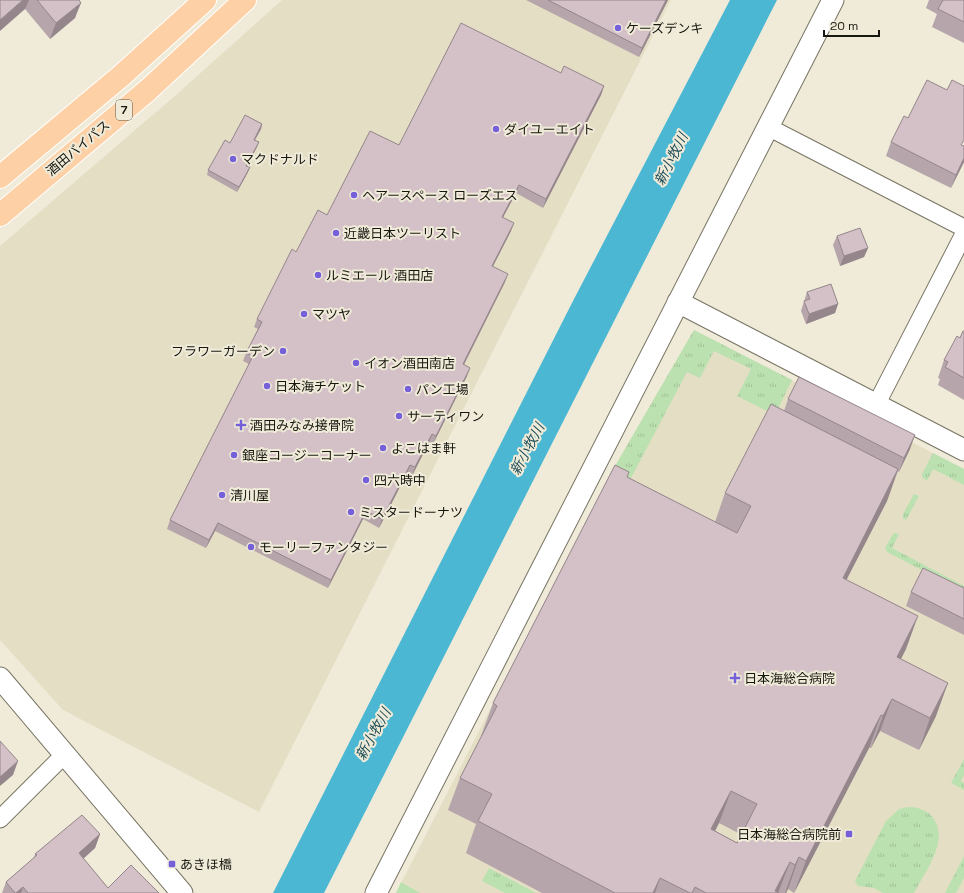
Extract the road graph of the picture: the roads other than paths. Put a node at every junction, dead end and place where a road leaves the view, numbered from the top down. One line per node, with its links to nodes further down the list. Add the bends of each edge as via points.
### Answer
1 (205, 0): 5 (highway, 7, via 121,76)
2 (245, 0): 6 (highway, 酒田バイパス / 7, via 148,90)
3 (833, 0): 4 (street)
4 (768, 127): 7 (street); 9 (street)
5 (0, 177)
6 (0, 215)
7 (964, 228)
8 (964, 234): 10 (street)
9 (678, 302): 10 (street); 16 (street)
10 (876, 405): 11 (street)
11 (964, 450)
12 (0, 678): 13 (street)
13 (64, 755): 14 (street); 15 (street)
14 (0, 819)
15 (182, 893)
16 (376, 893)

